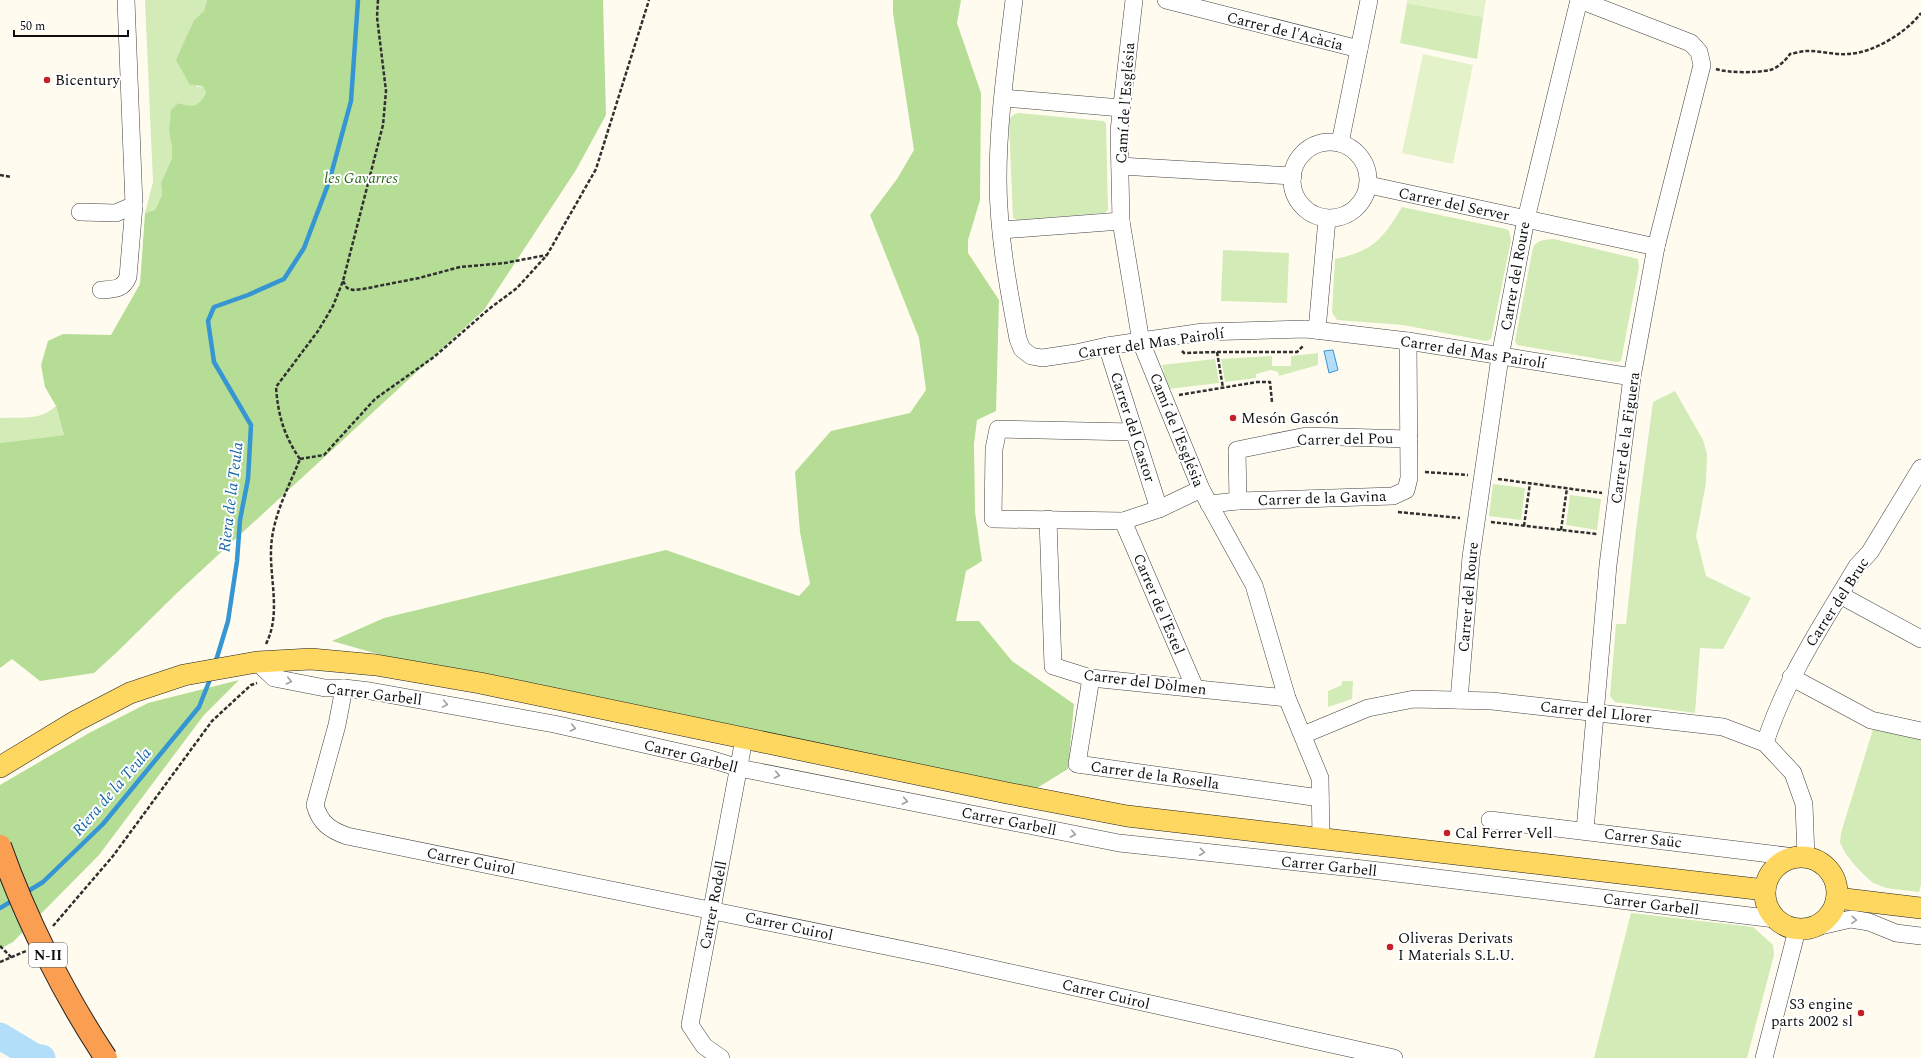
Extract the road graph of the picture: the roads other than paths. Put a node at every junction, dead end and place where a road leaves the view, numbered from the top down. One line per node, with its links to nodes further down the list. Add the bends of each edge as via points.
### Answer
1 (126, 0): 14 (street)
2 (1014, 0): 8 (street, Carrer del Mas Pairolí)
3 (1134, 0): 9 (street, Camí de l'Església)
4 (1166, 0): 7 (street, Carrer de l'Acàcia)
5 (1369, 0): 7 (street)
6 (1580, 0): 17 (street, Carrer del Roure); 20 (street, Carrer de la Figuera, via 1691,43 1701,58)
7 (1359, 49): 10 (street)
8 (1004, 98): 9 (street); 19 (street, Carrer del Mas Pairolí, via 998,180)
9 (1121, 108): 11 (street, Camí de l'Església)
10 (1340, 143): 12 (street, via 1325,142 1312,146 1300,156); 13 (street, via 1356,151 1366,166)
11 (1120, 166): 12 (street); 18 (street, Camí de l'Església)
12 (1293, 176): 16 (street, via 1294,194 1299,203 1308,212)
13 (1369, 185): 16 (street, via 1365,198 1350,213); 17 (street, Carrer del Server)
14 (134, 205): 15 (street, via 116,213); 21 (street, via 128,277 125,285)
15 (80, 212)
16 (1328, 219): 22 (street)
17 (1526, 219): 20 (street, Carrer del Server); 26 (street, Carrer del Roure)
18 (1120, 221): 19 (street); 24 (street, Camí de l'Església)
19 (1002, 230): 25 (street, Carrer del Mas Pairolí, via 1012,306 1022,349 1031,356 1042,358)
20 (1656, 247): 27 (street, Carrer de la Figuera)
21 (101, 290)
22 (1311, 330): 23 (street, Carrer del Mas Pairolí); 24 (street, Carrer del Mas Pairolí, via 1203,332)
23 (1408, 341): 26 (street, Carrer del Mas Pairolí); 29 (street, Carrer de la Gavina)
24 (1141, 342): 25 (street, Carrer del Mas Pairolí); 31 (street, Camí de l'Església)
25 (1107, 346): 28 (street, Carrer del Castor)
26 (1500, 357): 27 (street, Carrer del Mas Pairolí); 44 (street, Carrer del Roure, via 1471,557)
27 (1632, 377): 45 (street, Carrer de la Figuera, via 1612,536)
28 (1134, 432): 33 (street, Carrer del Castor); 34 (street, Carrer de la Gavina, via 998,429 994,449 993,519)
29 (1409, 439): 32 (street, Carrer de la Gavina, via 1409,478 1406,490 1393,496); 32 (street, Carrer del Pou, via 1306,436 1237,450)
30 (1921, 468): 36 (street, Carrer del Bruc, via 1870,552 1857,566)
31 (1205, 497): 32 (street, Carrer de la Gavina); 33 (street, Carrer de la Gavina); 43 (street, Camí de l'Església, via 1254,585)
32 (1238, 500)
33 (1159, 509): 35 (street, Carrer de la Gavina)
34 (1048, 519): 35 (street, Carrer de la Gavina); 40 (street, Carrer del Dòlmen, via 1053,666)
35 (1123, 521): 42 (street, Carrer de l'Estel)
36 (1840, 595): 37 (street); 39 (street, Carrer del Bruc)
37 (1921, 639)
38 (257, 662): 41 (street, Carrer Garbell, one-way to 41, via 274,678 325,688); 48 (main road, via 311,659 376,666 480,683); 50 (main road, via 184,675 130,694 76,721)
39 (1791, 677): 46 (street, via 1871,720); 49 (street, Carrer del Bruc, via 1775,710)
40 (1091, 678): 42 (street, Carrer del Dòlmen); 52 (street, Carrer de la Rosella, via 1077,764)
41 (344, 688): 51 (street, Carrer Garbell, one-way to 51, via 554,724 710,759); 61 (street, Carrer Cuirol, via 337,725 315,805 325,825 334,832)
42 (1195, 688): 43 (street, Carrer del Dòlmen)
43 (1288, 698): 47 (street, Camí de l'Església)
44 (1459, 700): 45 (street, Carrer del Llorer); 47 (street, Carrer del Llorer, via 1414,699 1368,708)
45 (1595, 711): 49 (street, Carrer del Llorer, via 1723,727); 54 (street, Carrer de la Figuera)
46 (1921, 731)
47 (1303, 735): 52 (street, Camí de l'Església, via 1320,778)
48 (744, 739): 51 (street, Carrer Rodell); 55 (main road, via 1127,816)
49 (1765, 743): 57 (street, Carrer del Llorer, via 1793,773 1804,804)
50 (0, 767)
51 (739, 768): 61 (street, Carrer Rodell); 62 (street, Carrer Garbell, one-way to 62, via 1119,843 1363,869)
52 (1320, 798): 55 (street, Camí de l'Església)
53 (1490, 820): 54 (street, Carrer Saüc)
54 (1585, 830): 57 (street, Carrer Saüc)
55 (1321, 839): 58 (main road)
56 (0, 846): 65 (highway, N-II, bridge, via 49,958)
57 (1801, 857): 58 (main road, via 1780,863 1774,868); 59 (main road, via 1816,860 1830,871 1837,889)
58 (1765, 890): 62 (main road, via 1767,906)
59 (1837, 898): 60 (main road); 63 (main road, via 1826,920)
60 (1921, 908)
61 (712, 910): 66 (street, Carrer Rodell, via 690,1025 704,1046); 67 (street, Carrer Cuirol, via 944,958)
62 (1775, 919): 63 (main road, via 1785,926)
63 (1807, 928): 64 (street, one-way to 64, via 1851,919 1869,922 1896,933); 68 (street)
64 (1921, 936)
65 (106, 1058)
66 (721, 1058)
67 (1394, 1058)
68 (1764, 1058)

